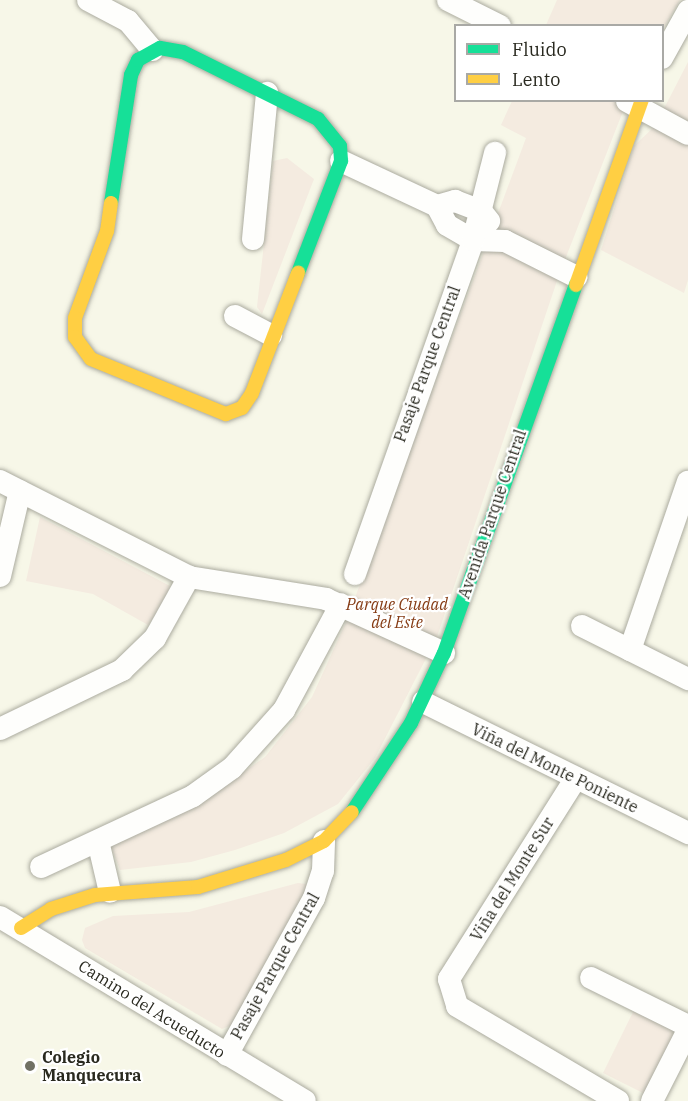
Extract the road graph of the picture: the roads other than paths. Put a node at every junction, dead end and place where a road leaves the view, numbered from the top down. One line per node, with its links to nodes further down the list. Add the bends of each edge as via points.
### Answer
1 (88, 0): 5 (street, via 128,21)
2 (448, 0): 4 (street)
3 (688, 11): 6 (street)
4 (496, 24)
5 (152, 50): 7 (street, via 176,48); 19 (street, via 134,67 125,94 107,231 75,318 75,337 91,359 216,414 234,412 248,401)
6 (664, 56)
7 (267, 93): 11 (street, via 326,124 337,138); 14 (street)
8 (636, 103): 9 (street); 17 (street, Avenida Parque Central)
9 (688, 134)
10 (495, 153): 13 (street, Pasaje Parque Central)
11 (340, 161): 12 (street); 19 (street)
12 (437, 206): 13 (street, via 455,201); 15 (street, via 447,225)
13 (482, 211): 15 (street, Pasaje Parque Central); 16 (street)
14 (252, 239)
15 (473, 240): 16 (street); 23 (street, Pasaje Parque Central)
16 (504, 242): 17 (street)
17 (577, 277): 29 (street, Avenida Parque Central)
18 (235, 316): 19 (street)
19 (271, 335)
20 (0, 481): 22 (street)
21 (688, 482): 28 (street)
22 (20, 491): 24 (street); 25 (street)
23 (355, 574)
24 (0, 576)
25 (189, 577): 26 (street); 32 (street, via 155,638 134,661 96,686)
26 (341, 604): 29 (street); 35 (street, via 297,690 252,749 193,796)
27 (582, 626): 28 (street)
28 (630, 650): 30 (street)
29 (444, 653): 31 (street, Avenida Parque Central)
30 (688, 679)
31 (423, 702): 33 (street, Viña del Monte Poniente); 36 (street, Avenida Parque Central, via 362,802)
32 (0, 729)
33 (576, 778): 34 (street, Viña del Monte Poniente); 45 (street, Viña del Monte Sur, via 449,979 457,1006)
34 (688, 833)
35 (98, 841): 37 (street); 38 (street)
36 (324, 841): 38 (street, Avenida Parque Central, via 286,860 198,887); 43 (street, Pasaje Parque Central, via 323,871 314,898)
37 (41, 867)
38 (110, 892): 40 (street, Avenida Parque Central, via 60,906)
39 (0, 916): 40 (street, Camino del Acueducto)
40 (21, 928): 43 (street, Camino del Acueducto)
41 (591, 978): 42 (street)
42 (688, 1028): 46 (street)
43 (227, 1055): 44 (street, Camino del Acueducto)
44 (305, 1101)
45 (618, 1101)
46 (652, 1101)

